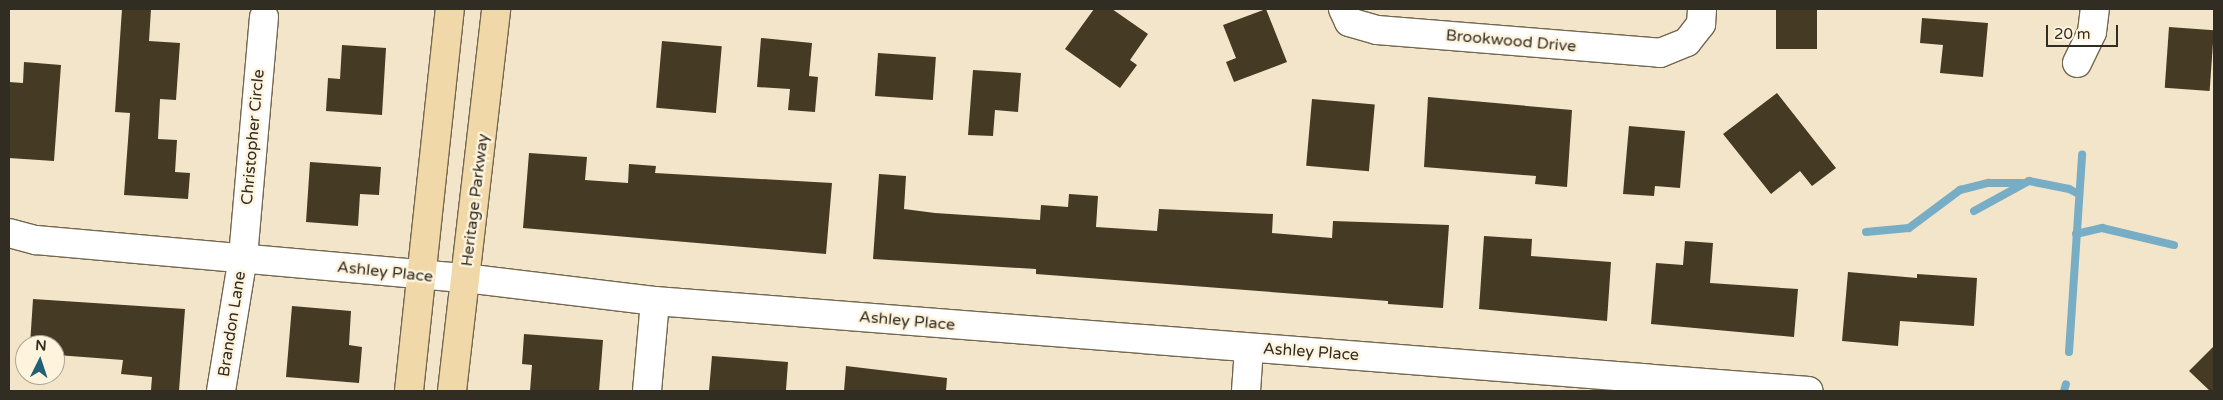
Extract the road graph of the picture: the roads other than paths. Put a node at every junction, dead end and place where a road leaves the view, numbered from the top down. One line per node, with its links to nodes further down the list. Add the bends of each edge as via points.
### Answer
1 (450, 9): 10 (main road)
2 (496, 9): 11 (main road, Heritage Parkway)
3 (1343, 9): 4 (street, Brookwood Drive, via 1349,22 1377,30 1660,54 1687,42 1701,24)
4 (1702, 9)
5 (2095, 9): 7 (street, via 2092,32)
6 (264, 17): 9 (street, Christopher Circle)
7 (2077, 63)
8 (9, 233): 9 (street, Ashley Place, via 36,240)
9 (243, 257): 10 (street, Ashley Place); 15 (street, Brandon Lane)
10 (422, 277): 11 (street, Ashley Place); 16 (main road)
11 (465, 278): 12 (street, Ashley Place); 17 (main road, Heritage Parkway)
12 (655, 301): 13 (street, Ashley Place); 18 (street)
13 (1249, 348): 14 (street, Ashley Place); 19 (street)
14 (1568, 381): 20 (street, Ashley Place)
15 (221, 391)
16 (409, 391)
17 (452, 391)
18 (647, 391)
19 (1246, 391)
20 (1808, 391)

